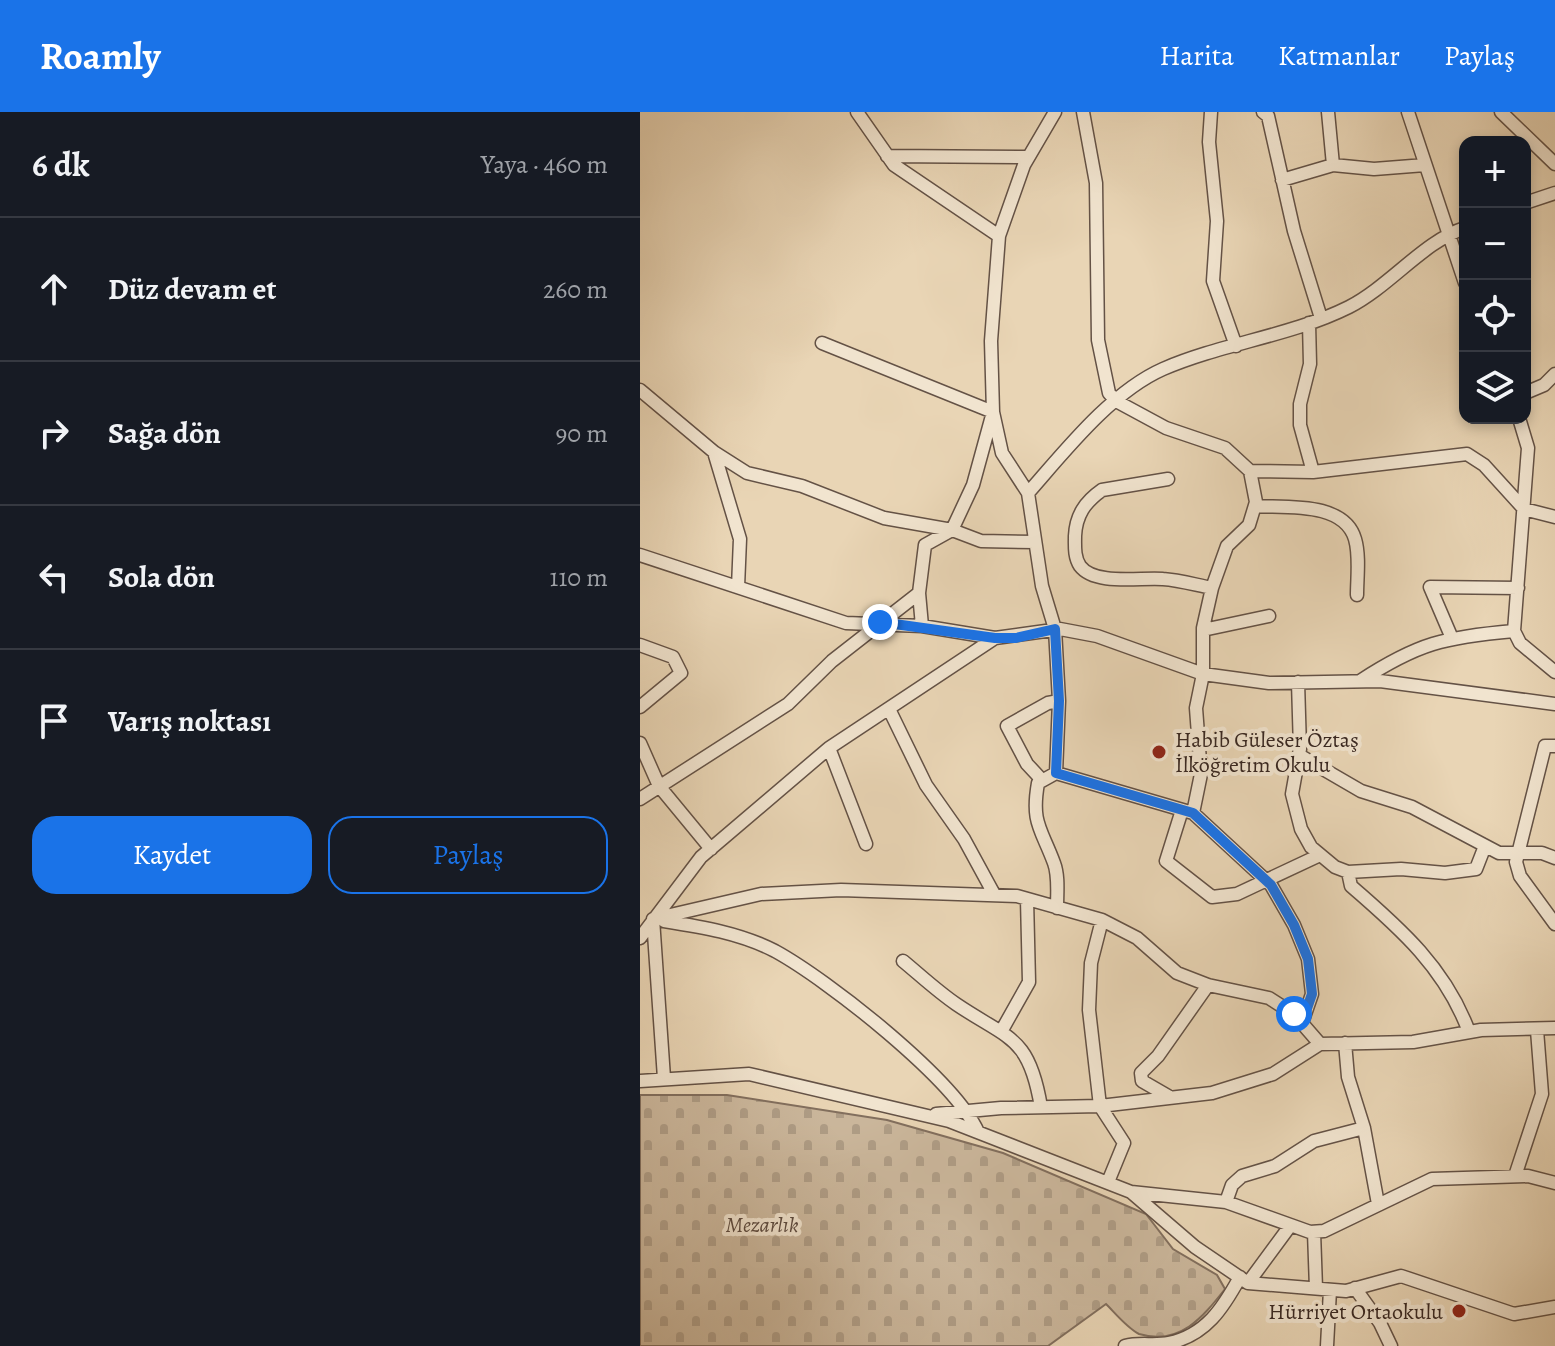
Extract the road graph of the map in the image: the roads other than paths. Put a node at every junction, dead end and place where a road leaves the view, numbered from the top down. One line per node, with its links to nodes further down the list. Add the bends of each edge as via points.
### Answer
1 (857, 112): 9 (street)
2 (1055, 112): 10 (street)
3 (1083, 112): 27 (street, via 1096,183 1098,340 1109,393)
4 (1211, 112): 23 (street, via 1217,221 1213,281)
5 (1263, 112): 14 (street)
6 (1328, 112): 12 (street)
7 (1408, 112): 13 (street)
8 (1501, 112): 11 (street)
9 (887, 156): 10 (street); 19 (street)
10 (1028, 157): 19 (street)
11 (1555, 164)
12 (1333, 165): 13 (street); 14 (street)
13 (1425, 165): 18 (street)
14 (1282, 180): 21 (street)
15 (1555, 193): 16 (street)
16 (1531, 201)
17 (1459, 230): 18 (street)
18 (1447, 234): 20 (street); 21 (street, via 1395,278 1349,307)
19 (999, 236): 28 (street, via 991,341)
20 (1464, 280)
21 (1315, 320): 23 (street); 32 (street, via 1300,404)
22 (822, 343): 28 (street)
23 (1236, 346): 27 (street, via 1161,370)
24 (1555, 374): 26 (street)
25 (640, 390): 30 (street)
26 (1531, 390)
27 (1116, 401): 31 (street, via 1166,428 1225,448); 34 (street)
28 (993, 412): 34 (street, via 1002,453); 38 (street, via 973,485)
29 (1521, 424): 36 (street, via 1528,448)
30 (714, 452): 38 (street, via 747,473 802,486 884,518); 41 (street, via 740,539)
31 (1250, 471): 32 (street); 35 (street)
32 (1313, 472): 36 (street, via 1467,454)
33 (1168, 479): 42 (street, via 1096,495 1076,522 1080,567 1112,579 1166,579)
34 (1028, 493): 39 (street)
35 (1255, 506): 42 (street, via 1249,525 1227,546); 45 (street, via 1320,510 1346,523 1356,544)
36 (1524, 509): 37 (street); 43 (street)
37 (1555, 517)
38 (952, 530): 39 (street, via 981,541); 44 (street, via 925,545)
39 (1035, 542): 49 (street)
40 (640, 555): 41 (street)
41 (738, 587): 47 (street, via 846,623)
42 (1212, 588): 50 (street)
43 (1518, 588): 51 (street); 52 (street, via 1430,587)
44 (919, 593): 47 (street); 48 (street)
45 (1357, 595)
46 (1269, 616): 50 (street)
47 (880, 622): 48 (street); 69 (street, via 788,704)
48 (922, 626): 53 (street)
49 (1055, 629): 53 (street); 56 (street, via 1097,636); 59 (street)
50 (1203, 630): 56 (street)
51 (1514, 631): 52 (street); 55 (street, via 1520,643)
52 (1451, 636): 57 (street, via 1392,660)
53 (995, 638): 62 (street)
54 (640, 645): 61 (street, via 673,657 681,673)
55 (1555, 672)
56 (1203, 674): 58 (street); 71 (street, via 1196,708 1201,774)
57 (1360, 681): 58 (street); 60 (street)
58 (1298, 682): 66 (street)
59 (1059, 701): 67 (street); 68 (street, via 1007,726)
60 (1555, 704)
61 (640, 707)
62 (889, 709): 65 (street); 80 (street, via 926,785)
63 (640, 743): 69 (street)
64 (1555, 746): 75 (street, via 1545,746)
65 (829, 748): 72 (street); 74 (street)
66 (1299, 755): 73 (street, via 1361,791 1412,807); 76 (street, via 1291,782 1294,808 1311,847)
67 (1056, 773): 68 (street); 71 (street)
68 (1041, 779): 82 (street, via 1035,811 1038,832 1055,864)
69 (659, 786): 70 (street); 74 (street)
70 (640, 799)
71 (1187, 811): 79 (street); 79 (street, via 1166,861 1212,897 1237,894)
72 (866, 844)
73 (1485, 846): 75 (street); 78 (street, via 1479,866 1471,871)
74 (711, 849): 83 (street)
75 (1516, 854): 77 (street); 85 (street, via 1520,876)
76 (1320, 855): 78 (street); 79 (street)
77 (1555, 858)
78 (1348, 872): 93 (street, via 1351,886 1425,954 1459,1005)
79 (1266, 880): 89 (street, via 1308,959 1312,994)
80 (994, 894): 81 (street); 83 (street, via 761,894)
81 (1027, 899): 82 (street); 91 (street, via 1029,982)
82 (1057, 908): 84 (street)
83 (653, 919): 86 (street); 96 (street); 101 (street, via 720,930 774,951 880,1027)
84 (1102, 920): 88 (street, via 1137,938 1177,973); 99 (street, via 1091,963 1089,1010)
85 (1555, 924)
86 (640, 938)
87 (903, 961): 91 (street, via 955,1003)
88 (1208, 985): 89 (street, via 1269,998); 98 (street, via 1141,1073 1142,1081)
89 (1302, 1023): 95 (street)
90 (1555, 1028): 92 (street)
91 (1002, 1030): 100 (street, via 1029,1059)
92 (1537, 1030): 93 (street); 105 (street, via 1542,1094)
93 (1469, 1032): 94 (street, via 1413,1042)
94 (1345, 1043): 95 (street); 103 (street, via 1350,1087)
95 (1320, 1044): 98 (street, via 1263,1077 1212,1093)
96 (664, 1078): 97 (street); 102 (street, via 749,1074)
97 (640, 1081)
98 (1168, 1096): 99 (street)
99 (1100, 1106): 100 (street); 106 (street, via 1124,1143)
100 (1041, 1107): 101 (street)
101 (968, 1111): 102 (street); 104 (street)
102 (924, 1115): 104 (street)
103 (1364, 1128): 109 (street, via 1314,1141 1275,1166 1242,1176); 110 (street)
104 (978, 1132): 106 (street)
105 (1515, 1176): 107 (street); 110 (street, via 1432,1179)
106 (1108, 1182): 108 (street)
107 (1555, 1183)
108 (1131, 1192): 109 (street); 113 (street, via 1195,1247)
109 (1226, 1202): 111 (street)
110 (1378, 1204): 112 (street)
111 (1290, 1226): 112 (street); 113 (street)
112 (1314, 1232): 115 (street)
113 (1244, 1280): 115 (street); 117 (street, via 1212,1322 1170,1343)
114 (1355, 1288): 115 (street); 116 (street, via 1401,1276 1514,1314); 120 (street)
115 (1323, 1289): 119 (street)
116 (1555, 1307)
117 (1153, 1345): 118 (street)
118 (1125, 1346)
119 (1327, 1346)
120 (1391, 1346)

